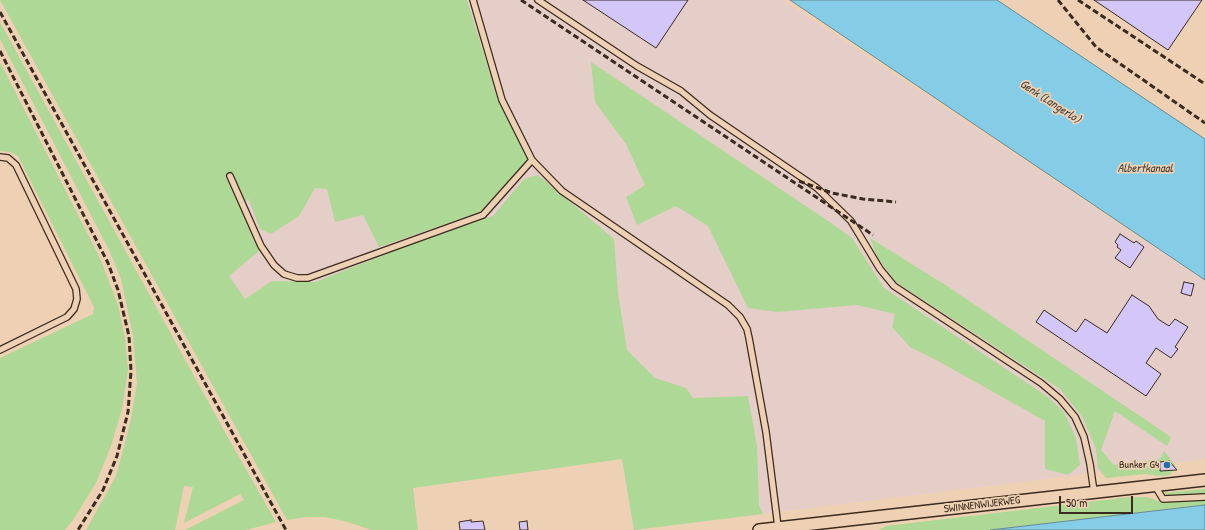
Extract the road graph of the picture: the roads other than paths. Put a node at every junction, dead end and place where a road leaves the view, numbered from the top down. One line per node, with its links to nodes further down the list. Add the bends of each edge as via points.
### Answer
1 (473, 0): 4 (lane, via 502,100)
2 (538, 0): 9 (lane, via 637,66 681,91 710,115 817,188 851,221 880,269 894,286 1041,383 1060,399 1075,417 1084,437)
3 (0, 157): 6 (lane, via 8,158 16,165 76,289 77,299 74,309 67,316)
4 (532, 160): 5 (lane, via 483,215 308,278 284,274 274,265 261,246); 11 (lane, via 562,191 728,305 740,317 747,329 765,424)
5 (230, 176)
6 (0, 350)
7 (1205, 480): 8 (street, SWINNENWIJERWEG)
8 (1155, 485): 9 (street, SWINNENWIJERWEG); 10 (lane, via 1163,499)
9 (1094, 492): 11 (street, SWINNENWIJERWEG)
10 (1205, 497)
11 (778, 527): 12 (street, SWINNENWIJERWEG)
12 (759, 530)

